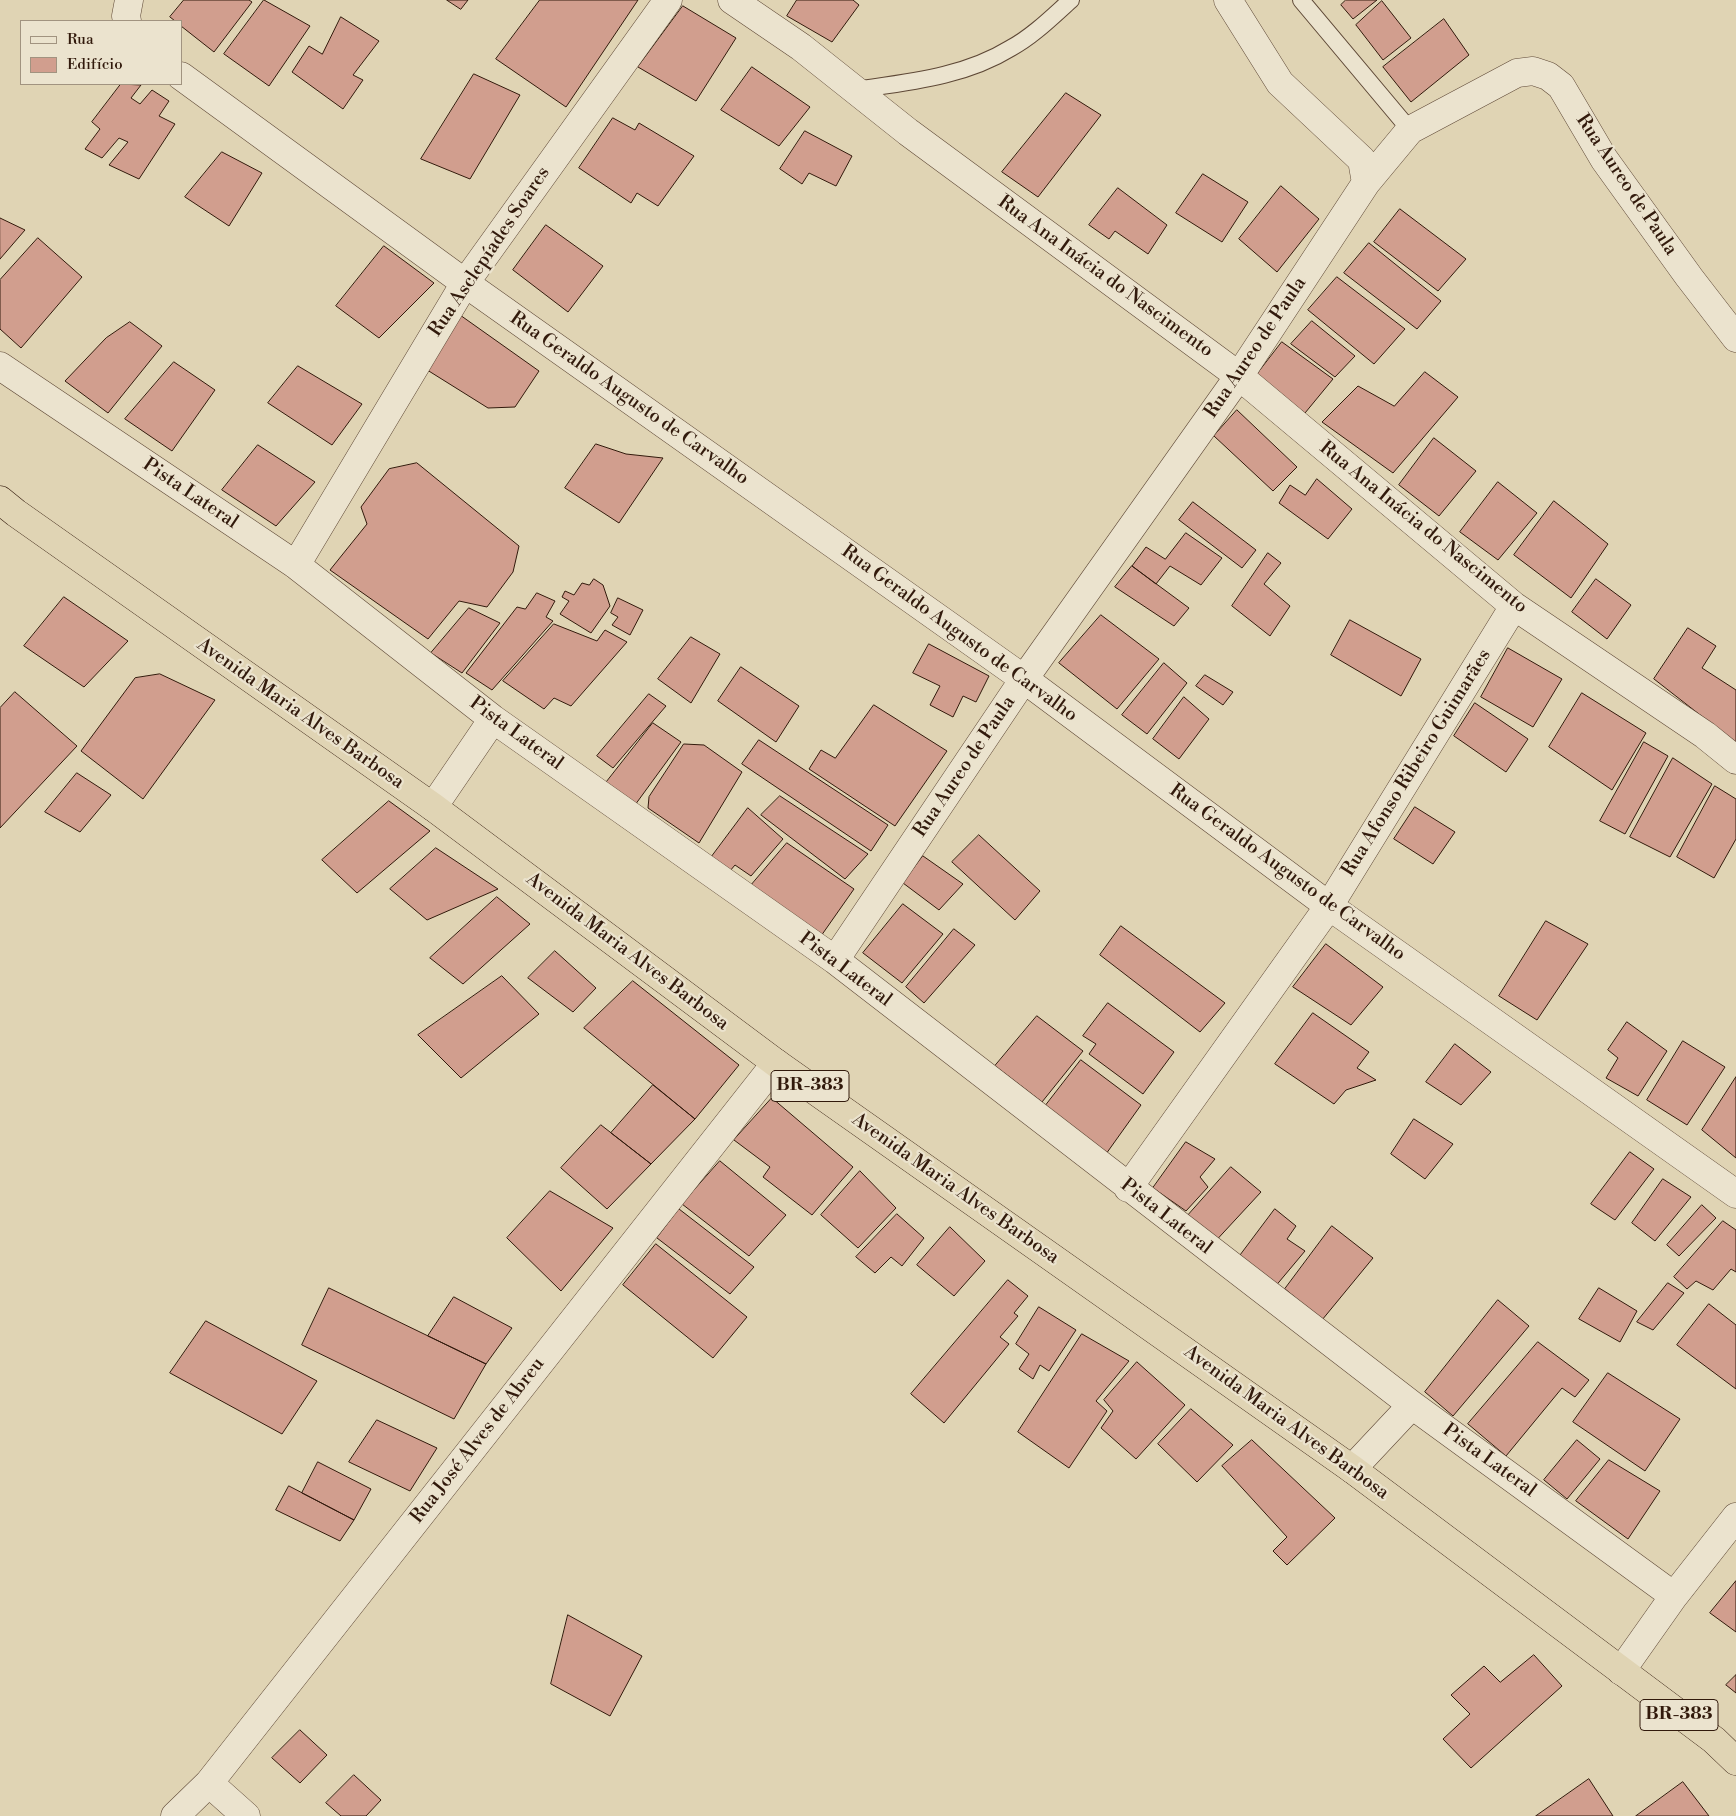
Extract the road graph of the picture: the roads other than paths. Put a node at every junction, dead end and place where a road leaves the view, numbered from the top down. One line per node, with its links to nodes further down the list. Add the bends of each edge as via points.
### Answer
1 (129, 0): 7 (street)
2 (668, 0): 12 (street, Rua Asclepíades Soares)
3 (732, 0): 9 (street, Rua Ana Inácia do Nascimento, via 801,47)
4 (1071, 0): 9 (lane, via 1012,48 976,65 934,78)
5 (1228, 0): 11 (street, via 1280,82 1362,160)
6 (1301, 0): 10 (lane)
7 (127, 20)
8 (182, 77): 12 (street, Rua Geraldo Augusto de Carvalho)
9 (855, 90): 15 (street, Rua Ana Inácia do Nascimento)
10 (1410, 130): 11 (street, Rua Aureo de Paula); 13 (street, Rua Aureo de Paula, via 1517,73 1533,71 1548,76 1561,86 1604,160)
11 (1366, 183): 15 (street, Rua Aureo de Paula)
12 (465, 283): 17 (street, Rua Asclepíades Soares); 19 (street, Rua Geraldo Augusto de Carvalho)
13 (1736, 338)
14 (0, 366): 17 (street, Pista Lateral)
15 (1239, 376): 18 (street, Rua Ana Inácia do Nascimento); 19 (street, Rua Aureo de Paula)
16 (0, 500): 22 (highway, Avenida Maria Alves Barbosa / BR-383)
17 (296, 565): 20 (street, Pista Lateral)
18 (1514, 606): 21 (street, Rua Ana Inácia do Nascimento, via 1705,735); 23 (street, Rua Afonso Ribeiro Guimarães)
19 (1024, 679): 23 (street, Rua Geraldo Augusto de Carvalho); 24 (street, Rua Aureo de Paula)
20 (493, 719): 22 (street); 24 (street, Pista Lateral)
21 (1736, 760)
22 (433, 807): 25 (highway, Avenida Maria Alves Barbosa / BR-383)
23 (1330, 906): 26 (street, Rua Afonso Ribeiro Guimarães); 27 (street, Rua Geraldo Augusto de Carvalho)
24 (835, 960): 26 (street, Pista Lateral)
25 (776, 1062): 29 (highway, Avenida Maria Alves Barbosa / BR-383); 34 (street, Rua José Alves de Abreu)
26 (1128, 1188): 28 (street, Pista Lateral)
27 (1736, 1194)
28 (1412, 1405): 29 (street); 31 (street, Pista Lateral)
29 (1352, 1469): 32 (highway, Avenida Maria Alves Barbosa / BR-383)
30 (1736, 1517): 31 (street)
31 (1674, 1596): 32 (street)
32 (1621, 1671): 33 (highway, Avenida Maria Alves Barbosa / BR-383, via 1714,1740)
33 (1736, 1761)
34 (209, 1783): 35 (street, Rua José Alves de Abreu); 36 (street)
35 (175, 1816)
36 (246, 1816)

